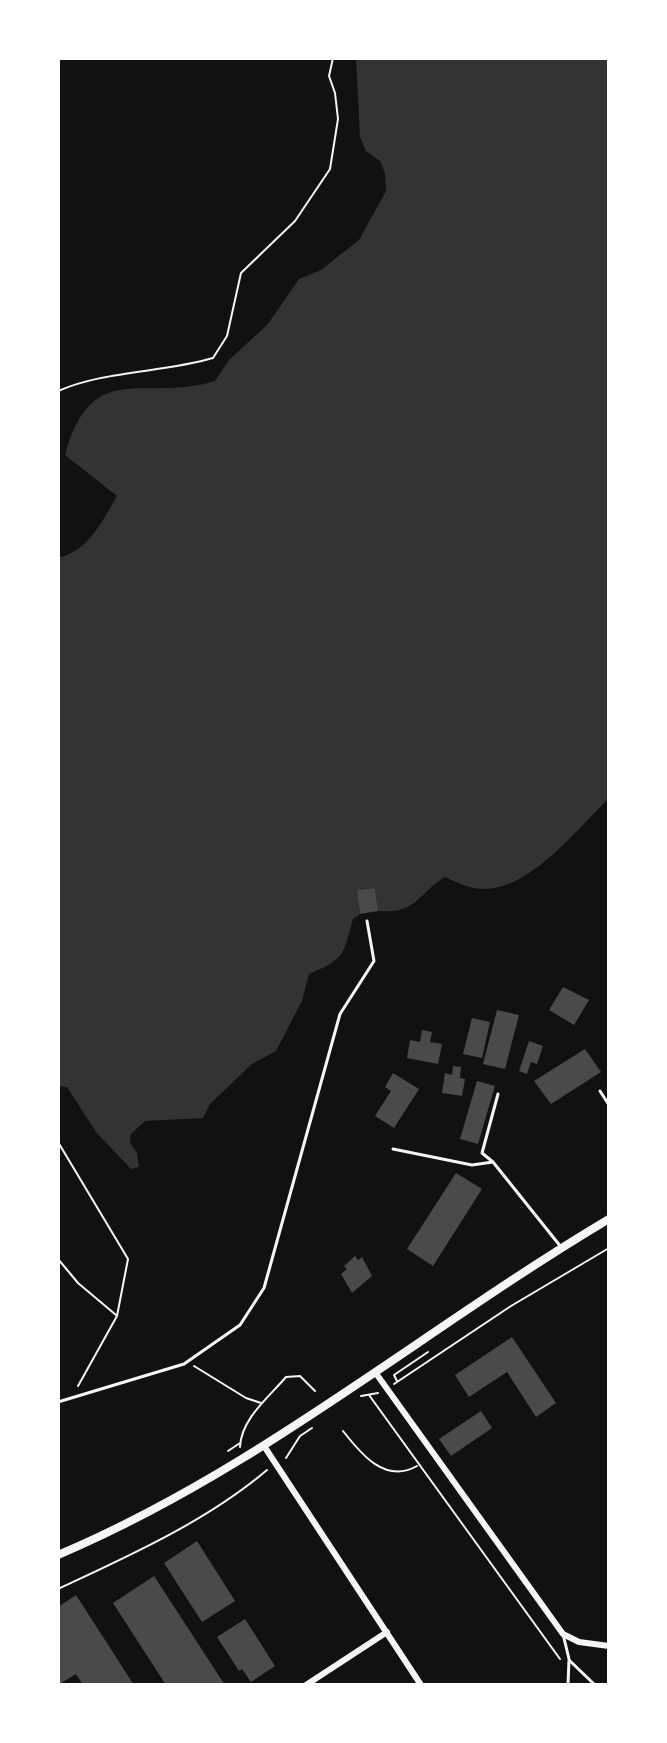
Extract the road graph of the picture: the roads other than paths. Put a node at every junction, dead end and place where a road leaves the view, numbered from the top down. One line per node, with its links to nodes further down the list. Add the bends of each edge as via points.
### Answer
1 (367, 921): 10 (lane, via 374,961 340,1014 264,1288 240,1325 189,1361)
2 (600, 1091): 4 (lane)
3 (498, 1094): 6 (lane, via 482,1153)
4 (609, 1105)
5 (393, 1149): 6 (lane, via 472,1165)
6 (493, 1162): 8 (lane)
7 (609, 1219): 8 (main road)
8 (561, 1247): 9 (main road)
9 (375, 1372): 11 (main road); 14 (street)
10 (58, 1402)
11 (264, 1446): 12 (main road, via 150,1512); 13 (street)
12 (58, 1555)
13 (387, 1632): 17 (street); 18 (street)
14 (563, 1634): 15 (street); 16 (lane)
15 (609, 1646)
16 (569, 1659): 19 (lane); 20 (lane)
17 (306, 1685)
18 (421, 1685)
19 (568, 1685)
20 (595, 1685)

